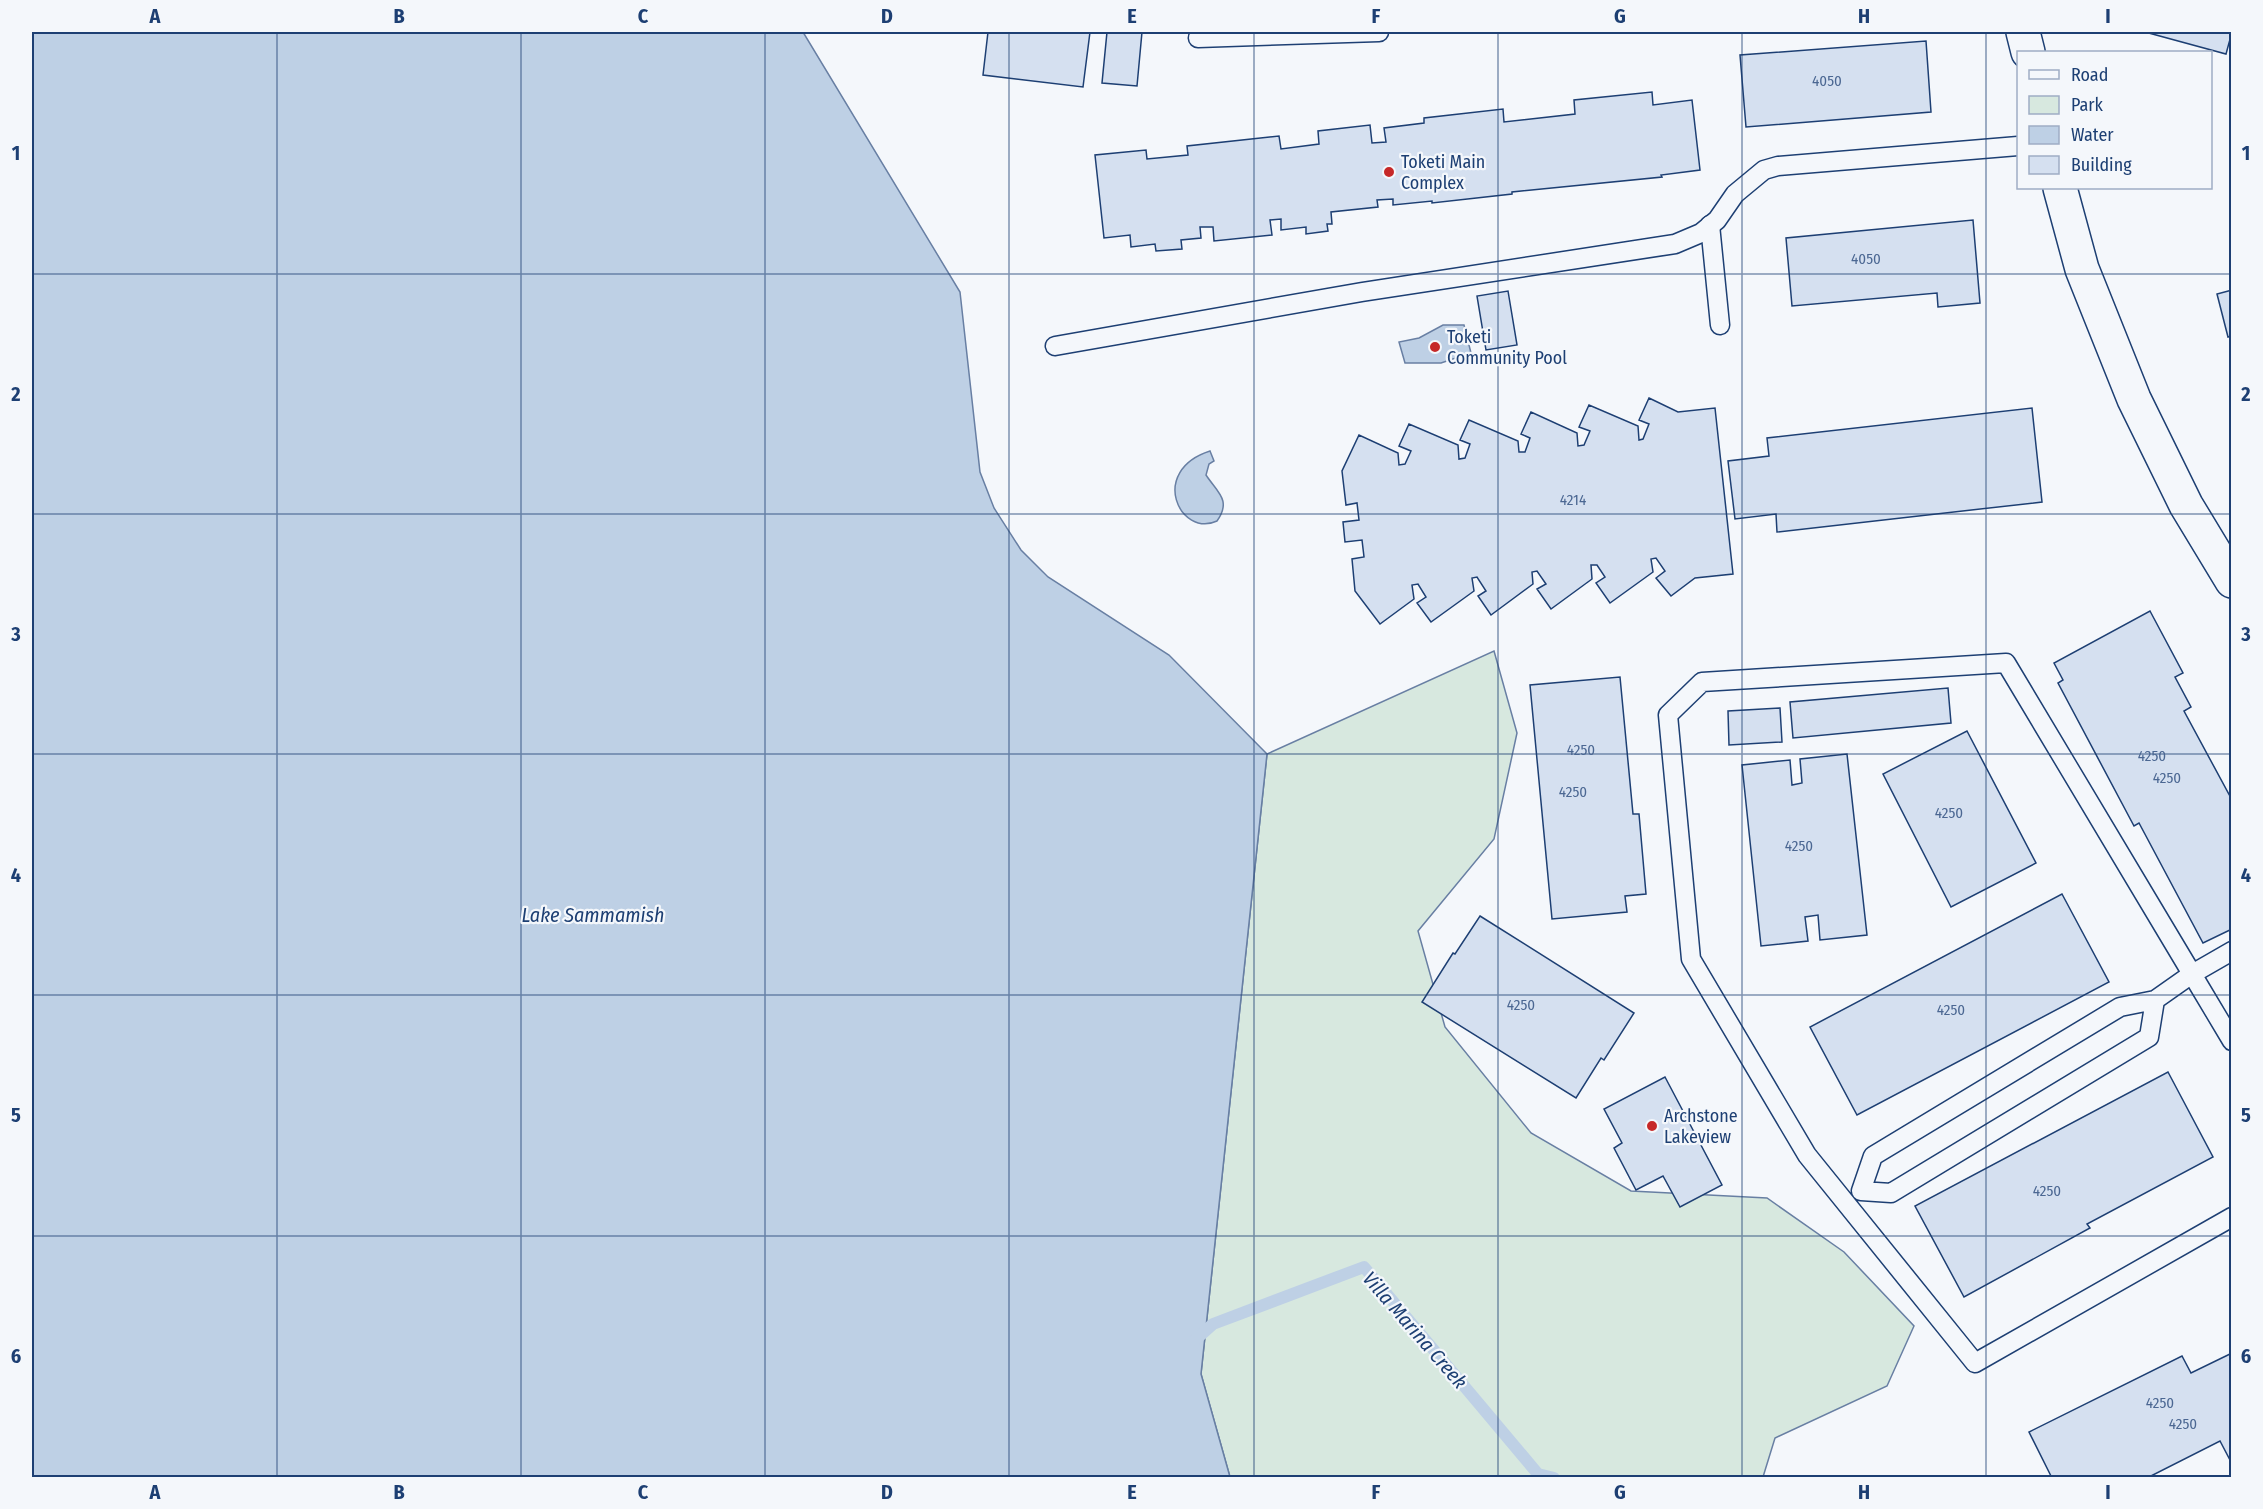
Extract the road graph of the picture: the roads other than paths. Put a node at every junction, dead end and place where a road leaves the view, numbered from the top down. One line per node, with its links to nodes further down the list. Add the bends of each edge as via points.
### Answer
1 (1379, 32): 3 (lane)
2 (2023, 32): 4 (main road)
3 (1198, 38)
4 (2028, 51)
5 (2017, 146): 7 (lane, via 1778,166 1764,170 1735,194)
6 (2060, 189): 10 (main road, via 2082,269 2134,399 2186,505)
7 (1710, 225): 8 (lane); 9 (lane, via 1675,244 1362,292)
8 (1720, 324)
9 (1055, 346)
10 (2232, 581)
11 (2232, 951): 12 (lane)
12 (2192, 974): 13 (lane); 14 (lane); 16 (lane, via 2006,663 1702,682 1668,715 1690,958 1807,1155)
13 (2155, 1000): 15 (lane, via 2120,1007 1873,1156); 15 (lane, via 2149,1037 1891,1193)
14 (2232, 1041)
15 (1861, 1191): 16 (lane)
16 (1845, 1203): 17 (lane, via 1975,1363)
17 (2232, 1217)

